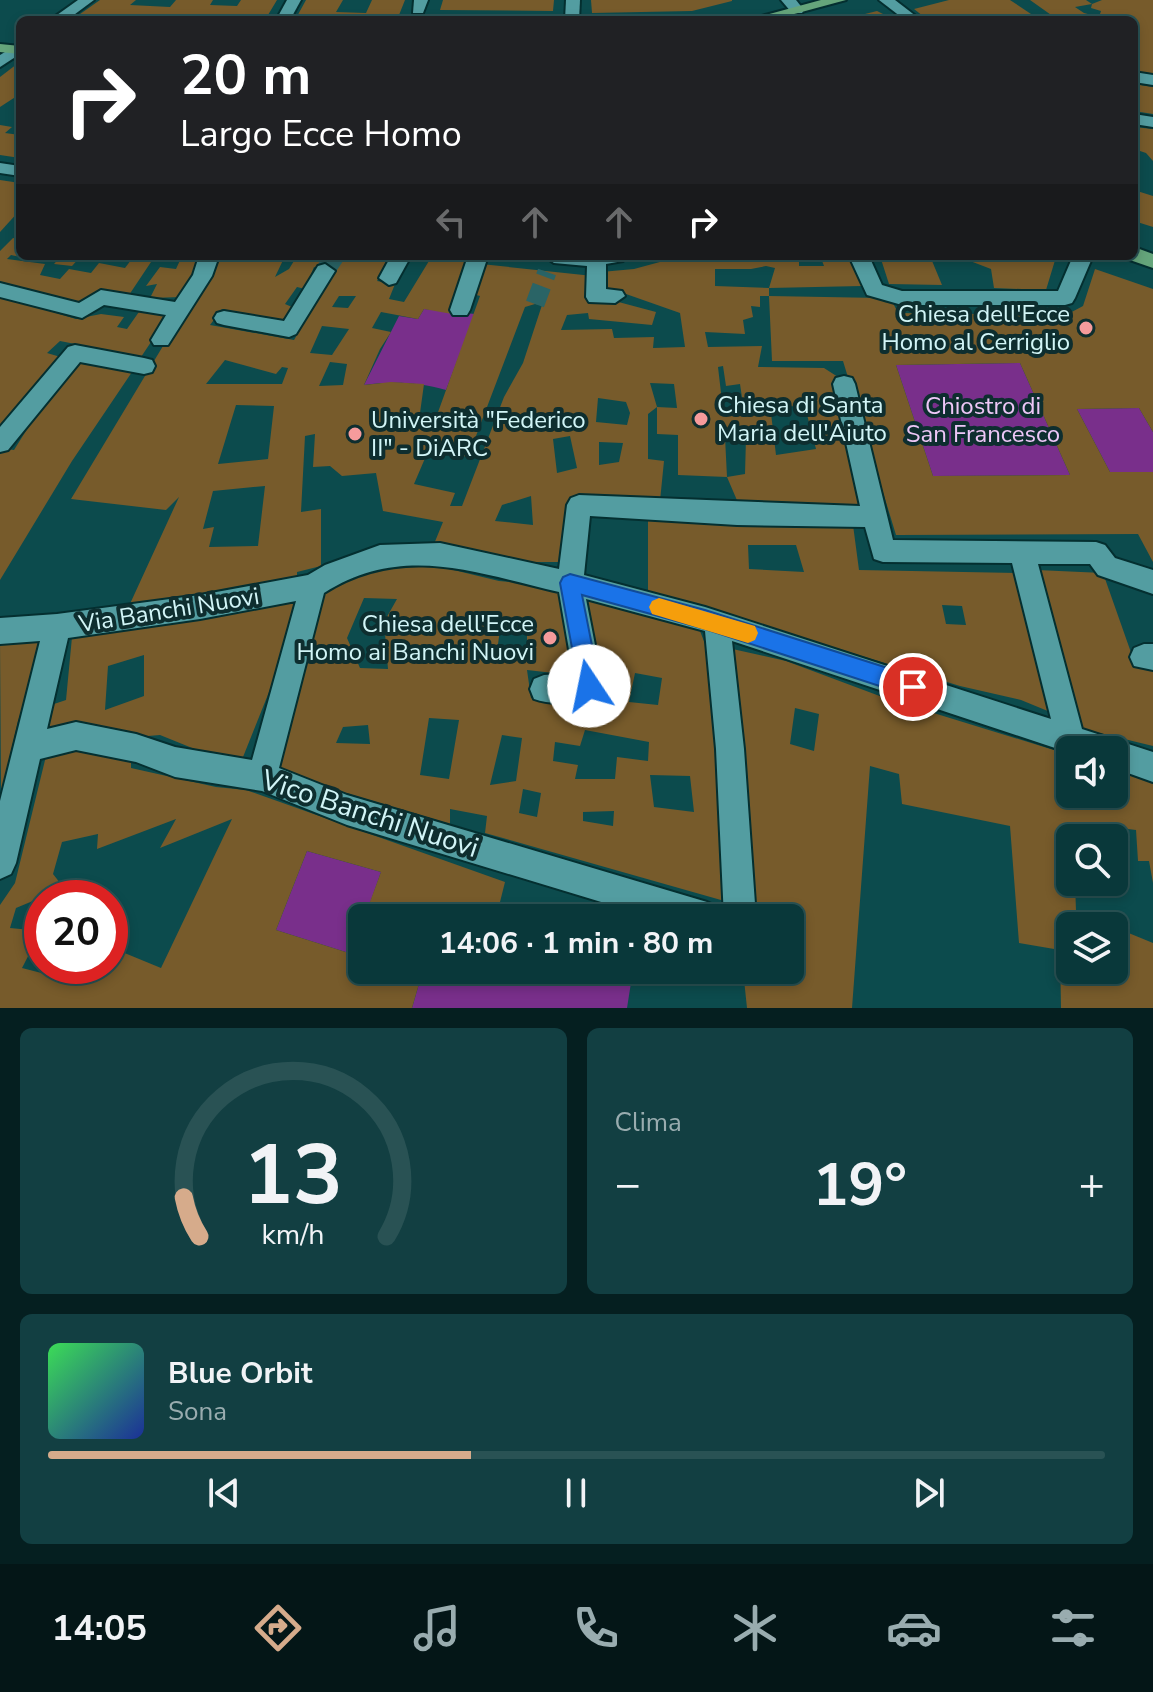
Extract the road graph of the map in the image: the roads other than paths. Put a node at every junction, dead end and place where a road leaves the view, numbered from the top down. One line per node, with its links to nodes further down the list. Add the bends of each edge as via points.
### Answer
1 (839, 0): 4 (main road)
2 (886, 0): 7 (street)
3 (84, 2): 5 (street)
4 (792, 5): 6 (main road)
5 (63, 16)
6 (764, 16)
7 (908, 16)
8 (16, 49): 9 (street)
9 (0, 62)
10 (208, 260): 20 (street)
11 (399, 260): 17 (street)
12 (477, 260): 21 (street)
13 (606, 260): 19 (street, via 596,297)
14 (861, 260): 15 (street, via 874,290 902,298 1065,298)
15 (1081, 260)
16 (325, 271): 22 (street, via 289,329)
17 (389, 278)
18 (0, 290): 20 (street, via 82,311 101,297)
19 (615, 296)
20 (179, 310): 23 (street)
21 (460, 310)
22 (224, 318)
23 (161, 340)
24 (144, 366): 26 (street, via 75,353)
25 (844, 384): 27 (street)
26 (0, 443)
27 (875, 517): 28 (street, via 883,551); 31 (street, via 579,505)
28 (1022, 552): 30 (street, via 1096,553 1107,567); 37 (street)
29 (323, 580): 31 (street, Via Banchi Nuovi, via 380,556 440,554); 33 (street, Via Banchi Nuovi); 41 (street)
30 (1153, 582)
31 (570, 583): 32 (street, Via Banchi Nuovi); 35 (street, via 589,686)
32 (711, 621): 36 (street, Via Banchi Nuovi); 44 (street, via 730,749)
33 (57, 627): 34 (street, Via Banchi Nuovi); 38 (street)
34 (0, 631)
35 (544, 689)
36 (1061, 736)
37 (1069, 736)
38 (30, 747): 41 (street, Vico Banchi Nuovi, via 76,736 175,762); 42 (street)
39 (1128, 759): 40 (street)
40 (1153, 767)
41 (262, 776): 43 (street, Vico Banchi Nuovi, via 347,810)
42 (0, 863)
43 (660, 904)
44 (739, 904)

